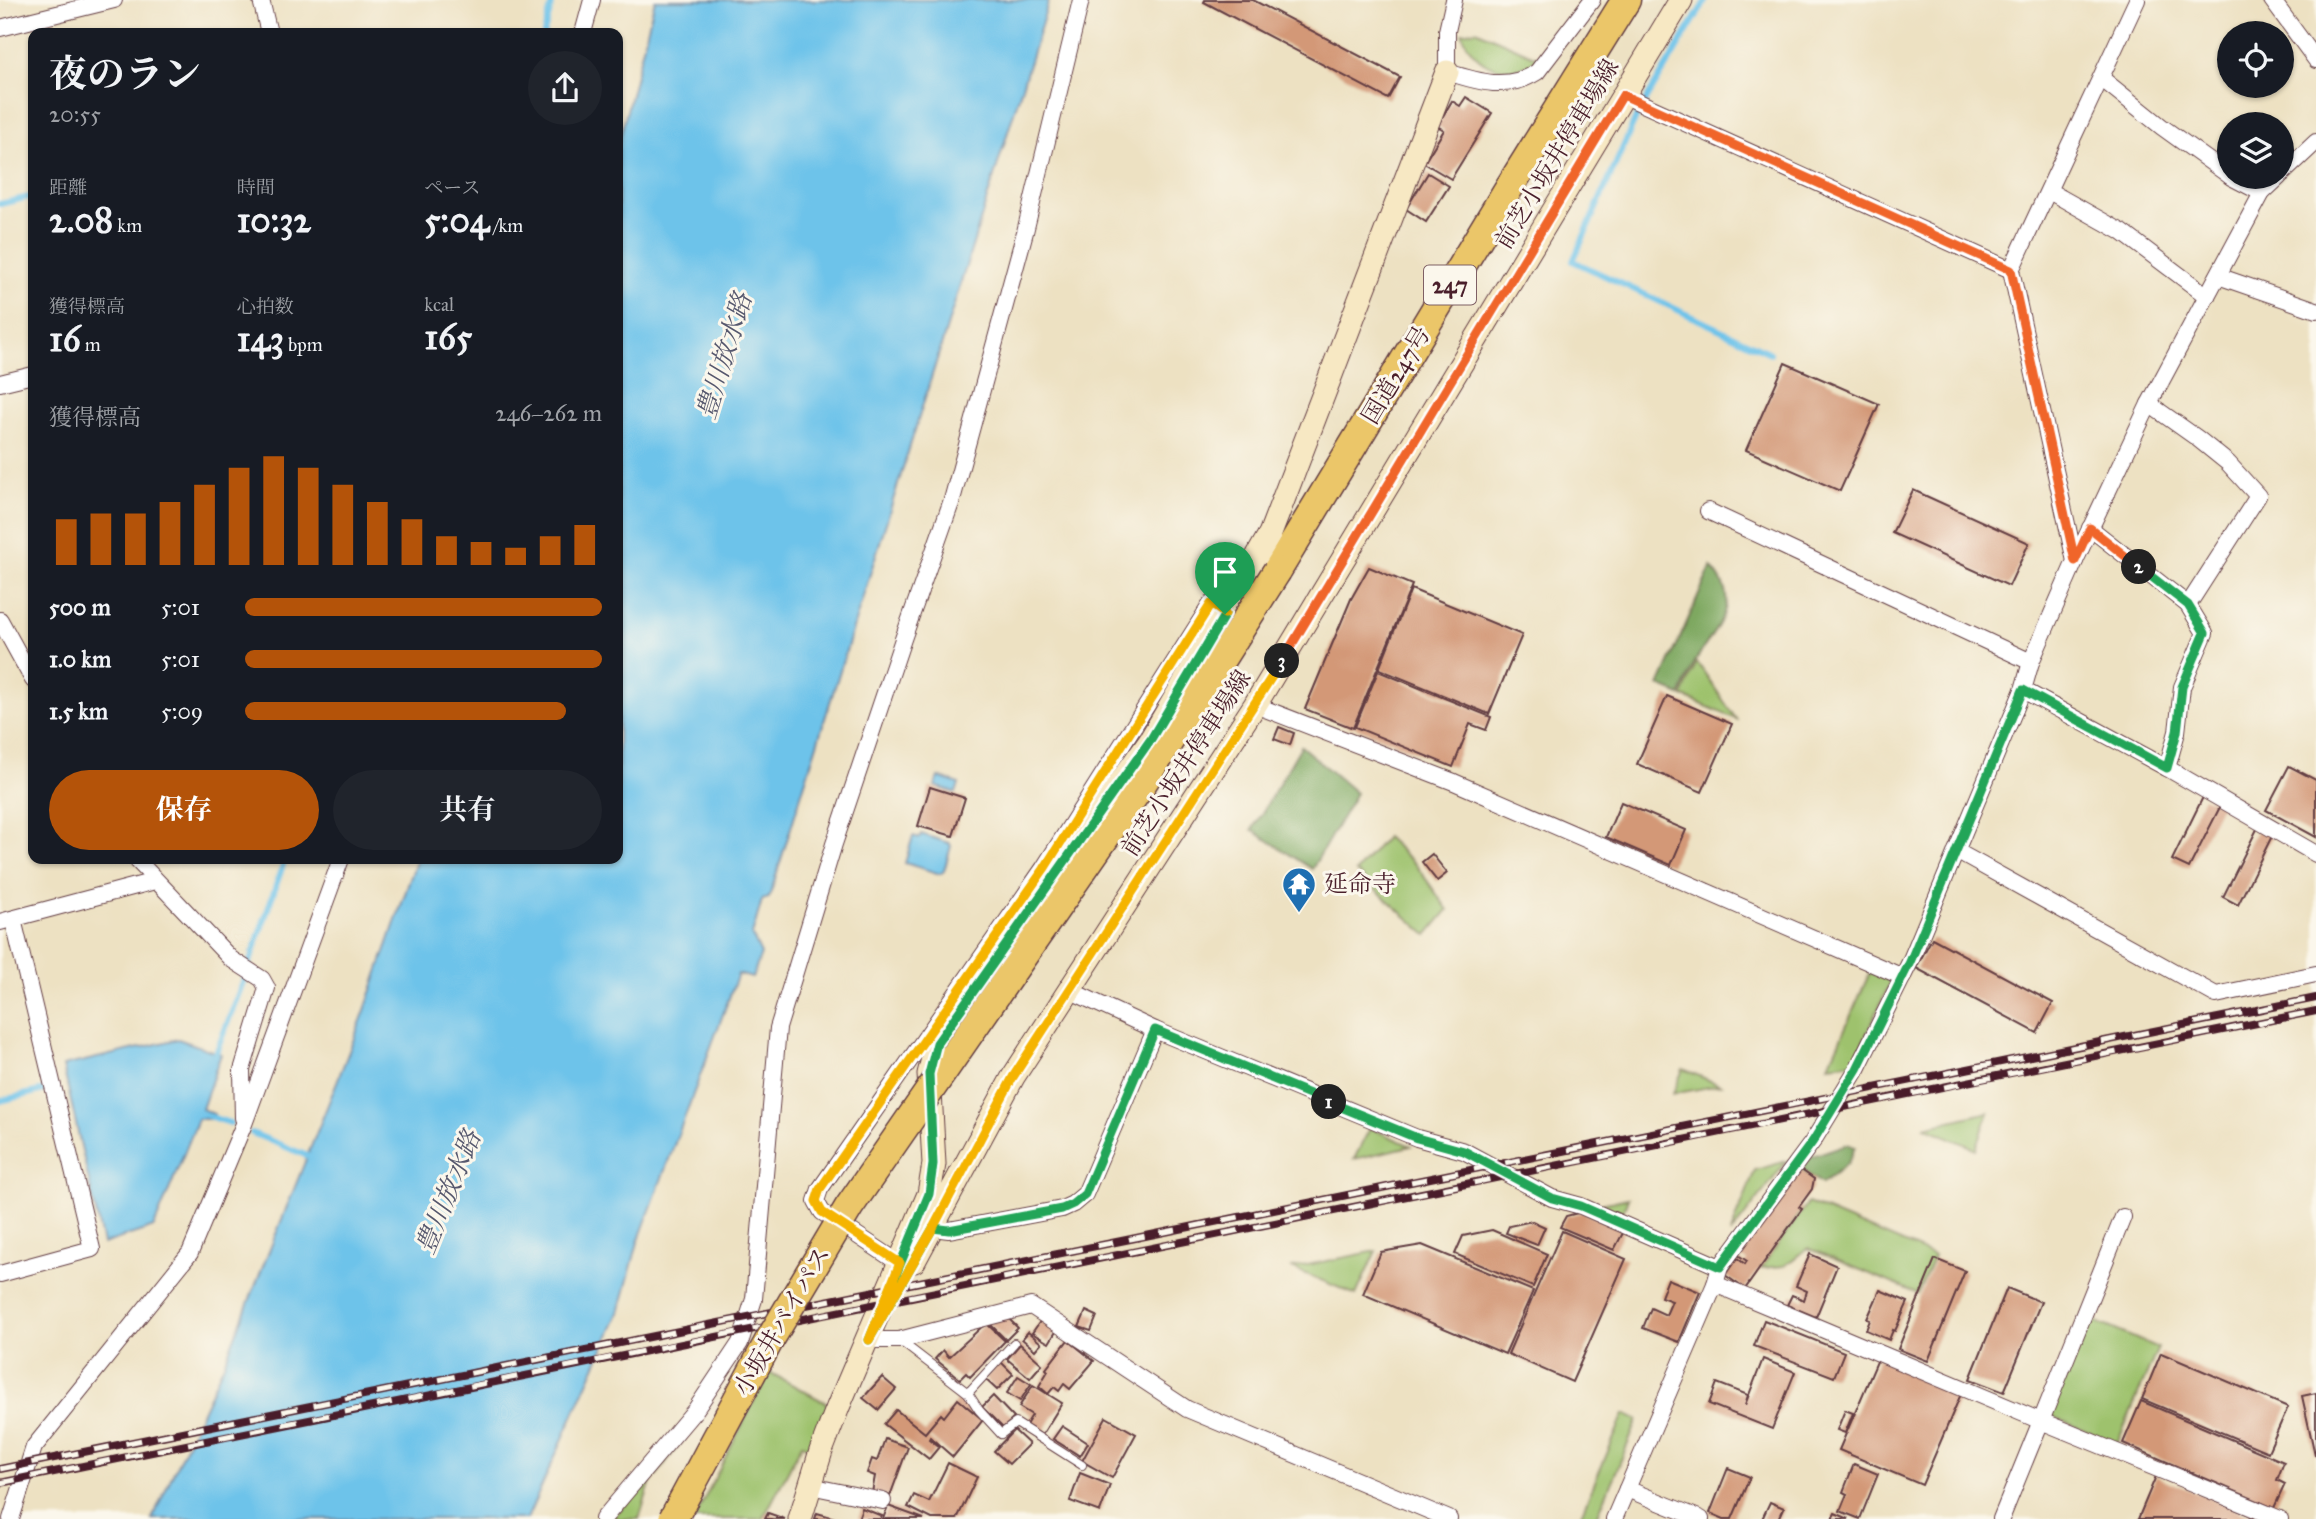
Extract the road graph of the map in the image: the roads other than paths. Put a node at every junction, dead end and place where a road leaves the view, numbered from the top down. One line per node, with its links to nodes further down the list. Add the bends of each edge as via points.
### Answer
1 (114, 0): 11 (street)
2 (261, 0): 12 (street)
3 (592, 0): 13 (street)
4 (1081, 0): 71 (street, via 953,500 834,844 778,1028 754,1299 740,1343 696,1409)
5 (1454, 0): 15 (street, via 1447,31)
6 (1592, 0): 15 (street, via 1536,72 1524,80 1493,84)
7 (1626, 0): 35 (highway, 国道247号 / 247)
8 (1681, 0): 17 (main road, 前芝小坂井停車場線)
9 (2137, 0): 16 (street)
10 (2272, 0): 14 (street)
11 (0, 28)
12 (269, 28)
13 (584, 28)
14 (2316, 60)
15 (1447, 72): 37 (main road, 前芝小坂井停車場線, via 1270,534)
16 (2101, 78): 20 (street); 23 (street)
17 (1623, 95): 25 (street); 42 (main road, 前芝小坂井停車場線)
18 (2316, 142): 19 (street)
19 (2294, 163)
20 (2217, 167)
21 (2254, 189): 24 (street)
22 (2266, 189): 24 (street)
23 (2049, 191): 25 (street); 27 (street, via 2122,232)
24 (2262, 193): 26 (street)
25 (2011, 270): 34 (street)
26 (2217, 276): 27 (street); 28 (street)
27 (2207, 296): 31 (street)
28 (2316, 310)
29 (28, 375): 30 (street)
30 (0, 383)
31 (2149, 404): 33 (street); 36 (street, via 2228,463 2258,496)
32 (1708, 511): 40 (street)
33 (2090, 528): 34 (street); 36 (street)
34 (2075, 561): 40 (street)
35 (1277, 571): 72 (highway, 小坂井バイパス / 247, bridge, via 1140,788 849,1207 769,1341)
36 (2188, 605): 43 (street, via 2205,633 2182,687)
37 (1225, 614): 57 (main road, 前芝小坂井停車場線, via 1151,739 937,1043 929,1074 933,1164 929,1194); 57 (street, via 1211,604 1044,869 820,1189 816,1201 822,1212)
38 (0, 620): 39 (street)
39 (27, 652)
40 (2031, 663): 41 (street)
41 (2023, 690): 43 (street); 44 (street)
42 (1255, 705): 51 (street, via 1454,782); 52 (main road, 前芝小坂井停車場線)
43 (2167, 768): 45 (street)
44 (1956, 851): 50 (street, via 2216,995); 51 (street)
45 (2316, 854)
46 (140, 864): 48 (street)
47 (339, 864): 54 (street)
48 (155, 881): 49 (street); 54 (street, via 232,960 262,979 267,988 242,1070)
49 (6, 921): 59 (street, via 92,1249)
50 (2316, 974)
51 (1903, 977): 58 (street, via 1857,1069 1813,1141)
52 (1069, 990): 53 (street); 56 (main road, 前芝小坂井停車場線, via 1013,1077)
53 (1155, 1030): 56 (street, via 1085,1194 1062,1209 949,1230); 58 (street, via 1417,1138 1464,1151 1552,1198 1581,1206)
54 (244, 1124): 70 (street, via 190,1253 34,1447)
55 (2123, 1217): 65 (street)
56 (933, 1228): 62 (main road, 前芝小坂井停車場線)
57 (900, 1263): 62 (main road, 前芝小坂井停車場線)
58 (1720, 1267): 60 (street)
59 (0, 1274)
60 (1715, 1284): 65 (street); 68 (street)
61 (899, 1339): 62 (street); 64 (lane); 74 (street, via 1031,1306 1187,1409)
62 (869, 1340): 67 (main road, 前芝小坂井停車場線, via 838,1407)
63 (1014, 1343): 64 (lane)
64 (968, 1392): 66 (lane, via 1001,1434 1016,1423)
65 (2041, 1421): 77 (street); 78 (street)
66 (1082, 1465)
67 (810, 1486): 69 (street); 73 (main road, 前芝小坂井停車場線)
68 (1627, 1489): 75 (street); 76 (street)
69 (883, 1501)
70 (11, 1519)
71 (603, 1519)
72 (673, 1519)
73 (800, 1519)
74 (1449, 1519)
75 (1614, 1519)
76 (1701, 1519)
77 (2001, 1519)
78 (2280, 1519)

